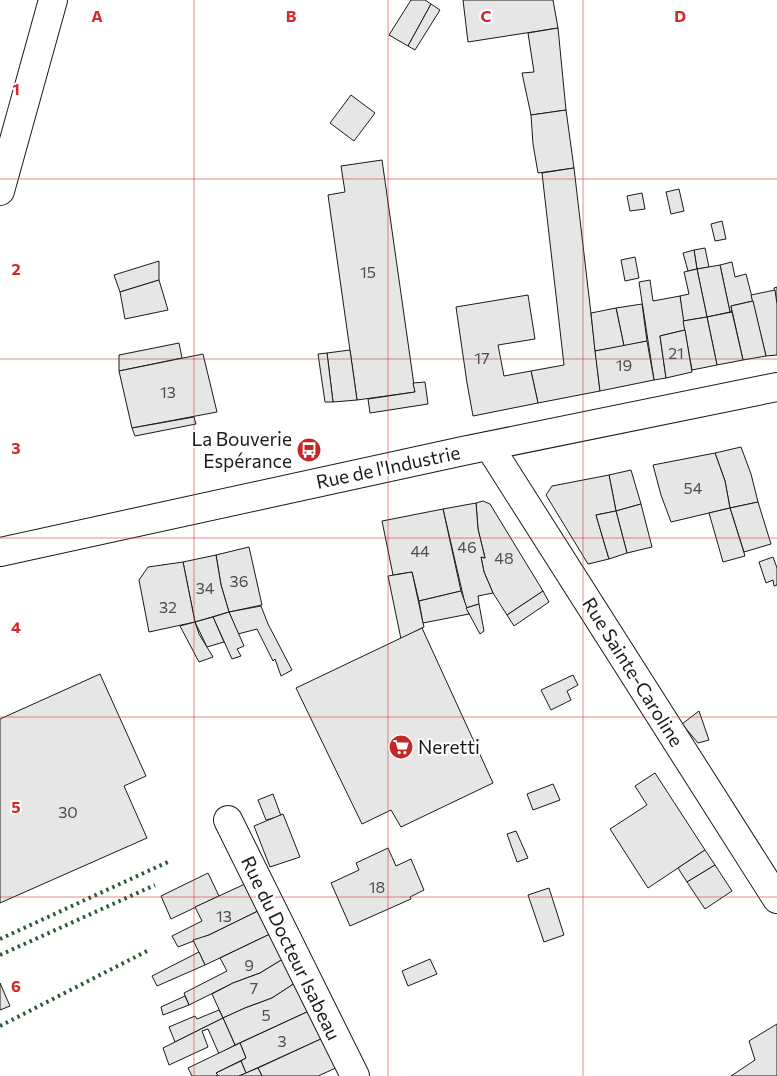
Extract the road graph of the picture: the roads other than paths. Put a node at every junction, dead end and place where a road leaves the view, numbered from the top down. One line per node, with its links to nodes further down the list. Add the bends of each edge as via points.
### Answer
1 (54, 0): 2 (main road)
2 (0, 191)
3 (777, 387): 4 (main road, Rue de l'Industrie)
4 (489, 446): 5 (main road, Rue de l'Industrie); 7 (main road, Rue Sainte-Caroline)
5 (0, 552)
6 (228, 820): 8 (main road, Rue du Docteur Isabeau)
7 (777, 899)
8 (355, 1076)

